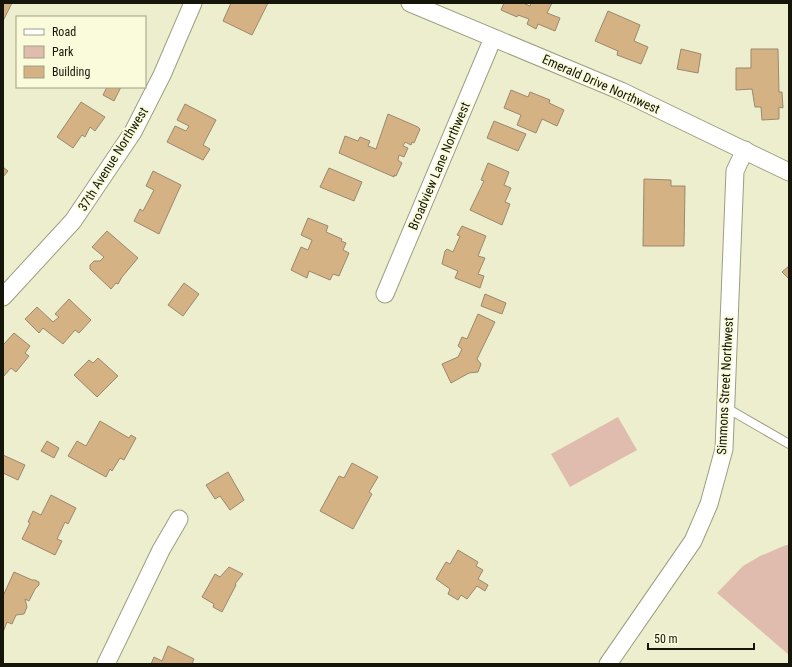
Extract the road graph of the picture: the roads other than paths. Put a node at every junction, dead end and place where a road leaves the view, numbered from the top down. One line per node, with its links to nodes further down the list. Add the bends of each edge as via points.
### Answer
1 (193, 3): 7 (street, 37th Avenue Northwest, via 162,75 117,157 73,221)
2 (410, 3): 3 (street, Emerald Drive Northwest)
3 (493, 38): 4 (street, Emerald Drive Northwest, via 621,91); 6 (street, Broadview Lane Northwest)
4 (744, 150): 5 (street, Emerald Drive Northwest); 8 (street, Simmons Street Northwest, via 735,172)
5 (789, 172)
6 (385, 294)
7 (3, 297)
8 (726, 407): 9 (lane); 12 (street, Simmons Street Northwest, via 724,449 717,479 693,541)
9 (789, 444)
10 (179, 519): 11 (street, via 161,550)
11 (106, 664)
12 (608, 664)

